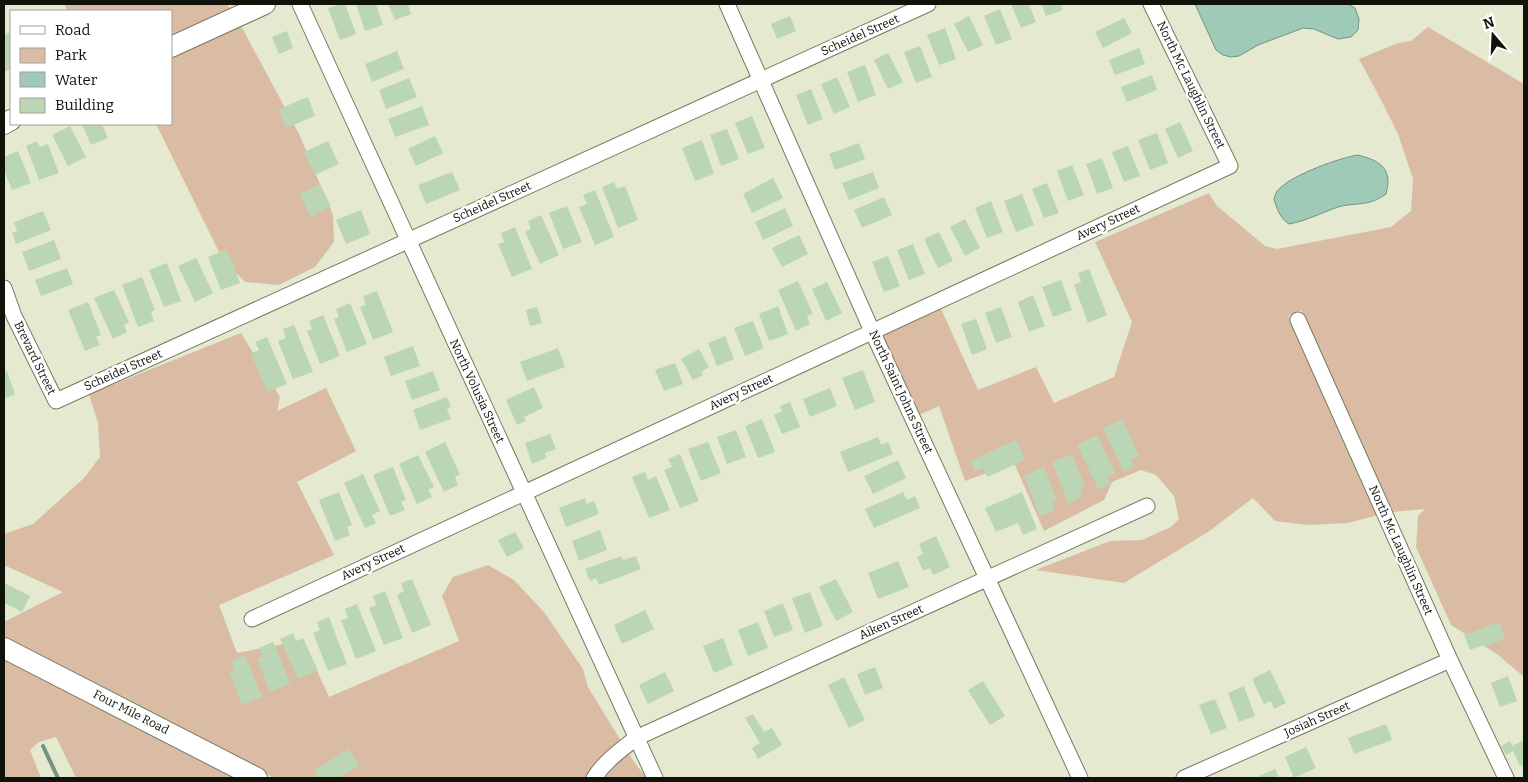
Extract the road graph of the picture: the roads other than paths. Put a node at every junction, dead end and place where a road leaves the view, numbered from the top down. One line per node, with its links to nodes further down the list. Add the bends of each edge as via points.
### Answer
1 (265, 4): 6 (main road)
2 (300, 4): 9 (street, North Volusia Street)
3 (727, 4): 7 (street, North Saint Johns Street)
4 (928, 4): 7 (street, Scheidel Street)
5 (1151, 4): 8 (street, North Mc Laughlin Street)
6 (172, 47)
7 (761, 80): 9 (street, Scheidel Street); 12 (street, North Saint Johns Street)
8 (1230, 166): 12 (street, Avery Street)
9 (408, 240): 13 (street, Scheidel Street); 14 (street, North Volusia Street)
10 (4, 288): 13 (street, Brevard Street, via 14,316)
11 (1298, 320): 19 (street, North Mc Laughlin Street)
12 (872, 331): 14 (street, Avery Street); 16 (street, North Saint Johns Street)
13 (56, 401)
14 (524, 492): 17 (street, Avery Street); 20 (street, North Volusia Street)
15 (1146, 506): 16 (street, Aiken Street)
16 (988, 578): 20 (street, Aiken Street); 24 (street, North Saint Johns Street)
17 (252, 618)
18 (4, 648): 21 (main road, Four Mile Road)
19 (1450, 660): 25 (street, Josiah Street); 26 (street, North Mc Laughlin Street)
20 (636, 738): 22 (street, Aiken Street, via 615,754); 23 (street, North Volusia Street)
21 (257, 778)
22 (594, 778)
23 (655, 778)
24 (1080, 778)
25 (1184, 778)
26 (1506, 778)

